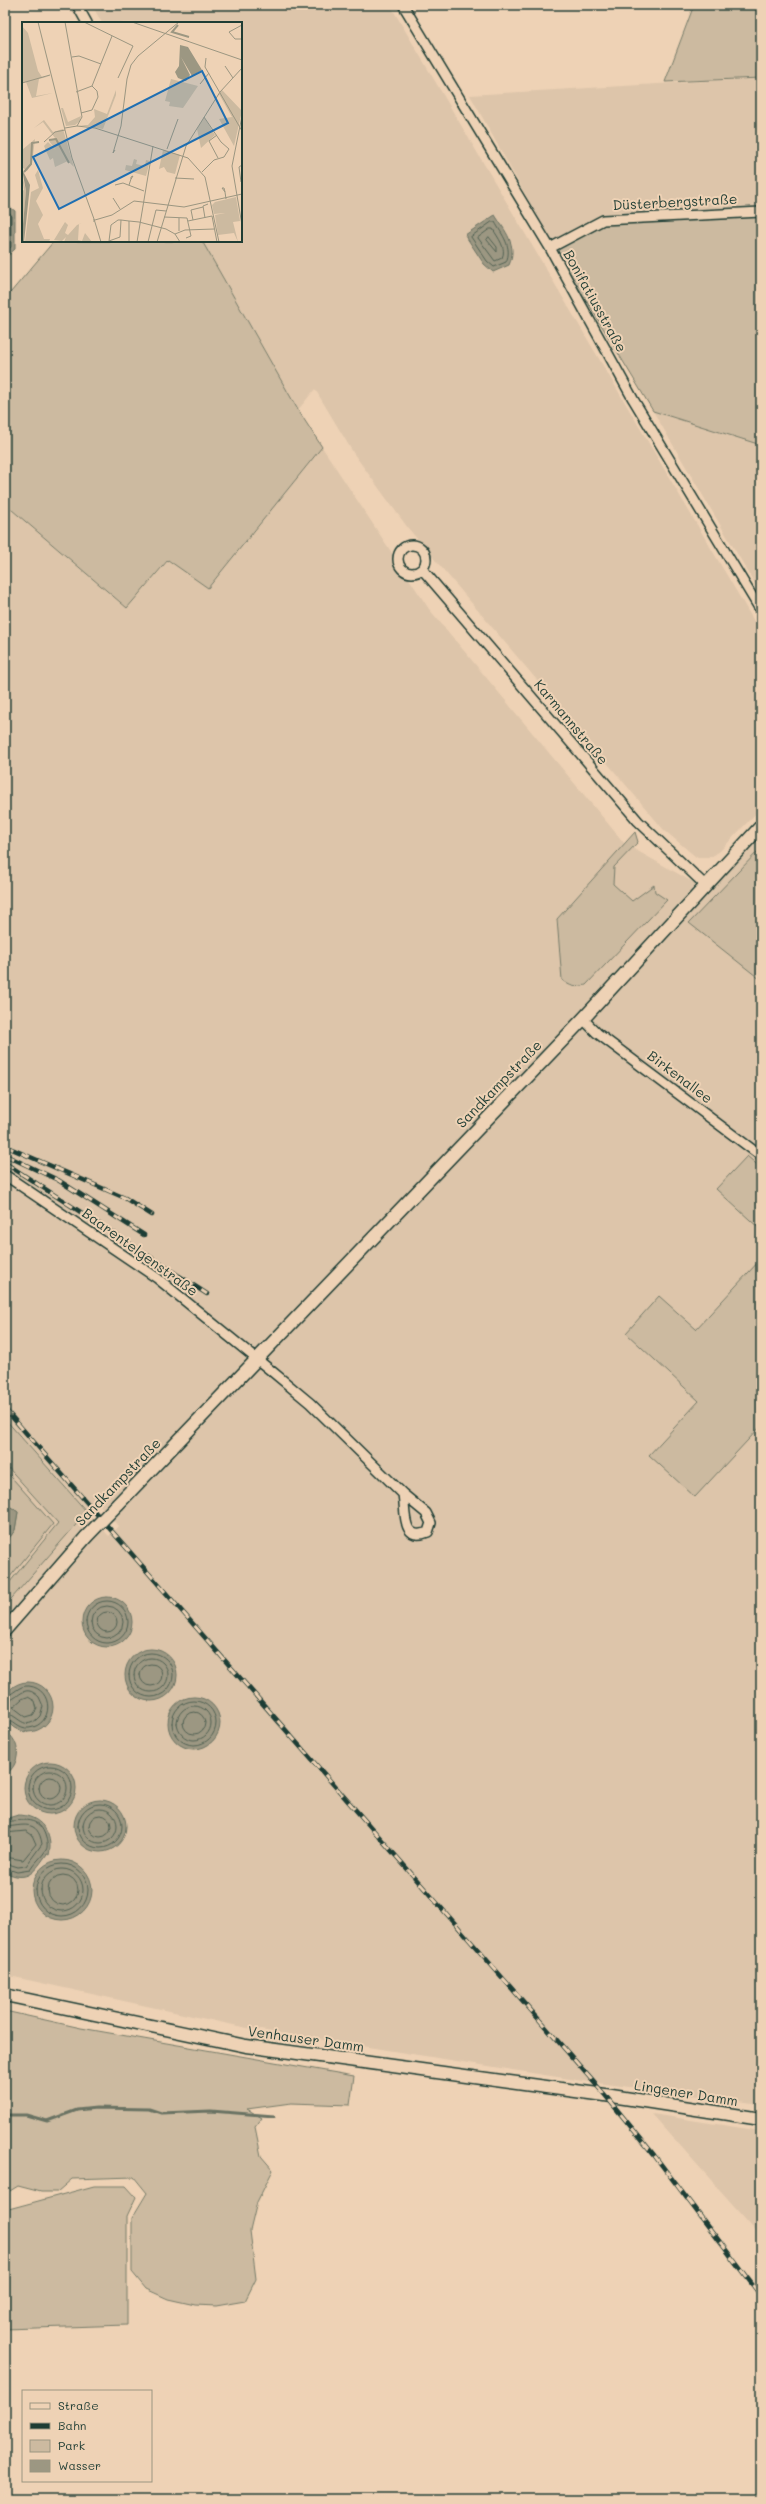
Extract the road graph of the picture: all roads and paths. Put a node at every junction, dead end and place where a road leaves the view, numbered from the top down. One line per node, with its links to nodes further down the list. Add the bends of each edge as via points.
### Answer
1 (76, 5): 3 (street)
2 (403, 5): 5 (street, Bonifatiusstraße)
3 (86, 22)
4 (761, 212): 5 (street, Düsterbergstraße, via 603,220)
5 (550, 248): 7 (street, Bonifatiusstraße, via 633,399)
6 (422, 569): 9 (street, Karmannstraße, via 638,821)
7 (761, 611)
8 (761, 826): 9 (street, Sandkampstraße)
9 (706, 886): 10 (street, Sandkampstraße)
10 (583, 1019): 11 (street, Birkenallee, via 597,1033); 13 (street, Sandkampstraße)
11 (761, 1156)
12 (5, 1175): 13 (street, Baarentelgenstraße, via 157,1278)
13 (254, 1358): 14 (street, via 310,1403); 15 (street, Sandkampstraße, bridge, via 86,1537)
14 (403, 1494)
15 (5, 1630)
16 (5, 1995): 17 (street, Venhauser Damm, via 246,2046)
17 (606, 2096): 18 (street, Lingener Damm)
18 (761, 2119)

